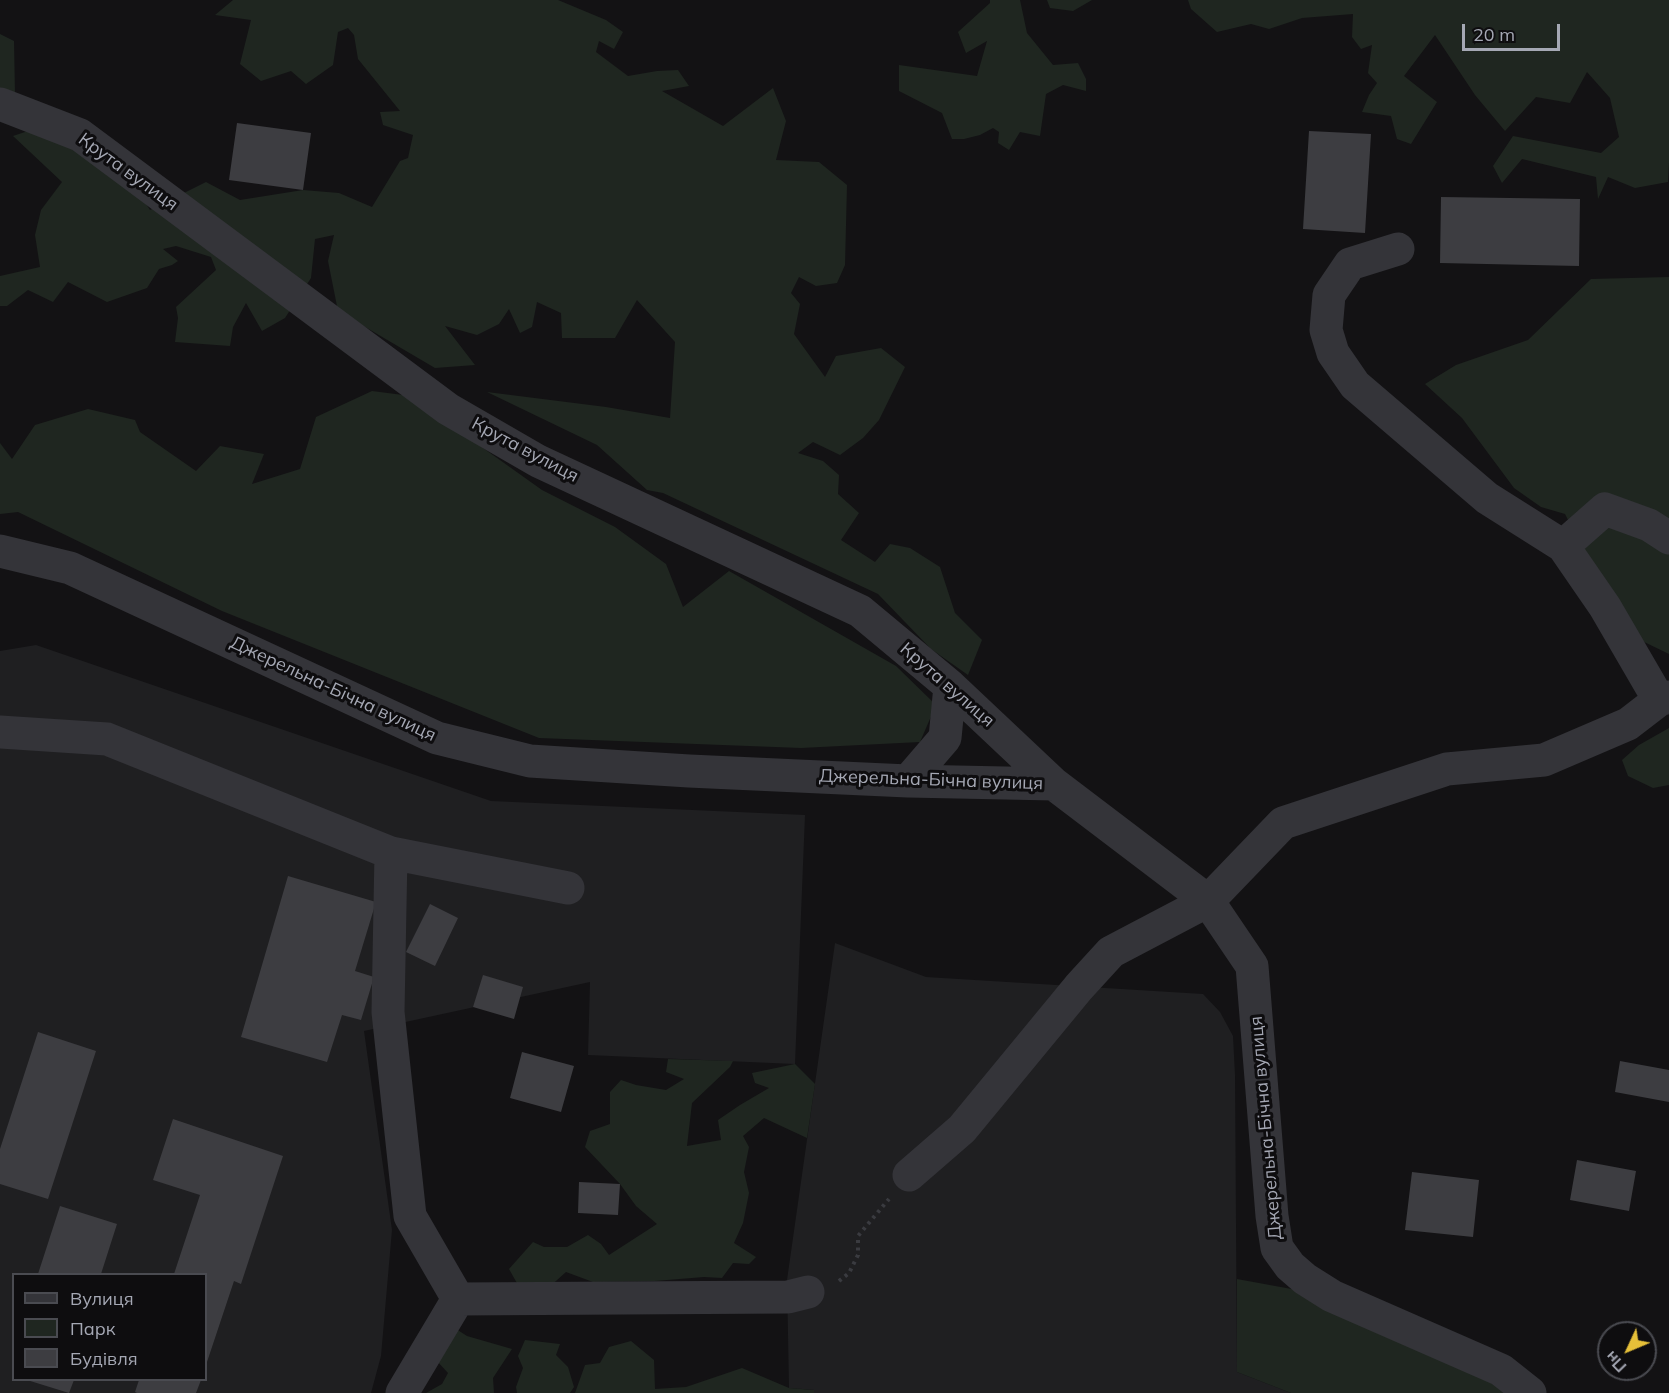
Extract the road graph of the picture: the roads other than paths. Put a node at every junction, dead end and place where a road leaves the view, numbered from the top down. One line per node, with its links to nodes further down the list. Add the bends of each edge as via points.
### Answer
1 (0, 104): 6 (street, Крута вулиця, via 80,135 448,409 538,461 860,611)
2 (1398, 249): 4 (street, via 1350,264 1329,295 1326,330 1333,353 1355,385 1487,498)
3 (1669, 538): 4 (street, via 1649,525 1605,509)
4 (1563, 546): 7 (street)
5 (0, 551): 9 (street, Джерельна-Бічна вулиця, via 70,568 437,738 530,761)
6 (951, 686): 9 (street, via 945,738); 10 (street, Крута вулиця)
7 (1664, 699): 13 (street, via 1628,724 1544,760 1447,769 1283,823)
8 (0, 732): 11 (street, via 107,739)
9 (908, 781): 10 (street, Джерельна-Бічна вулиця)
10 (1054, 784): 13 (street, Джерельна-Бічна вулиця)
11 (391, 853): 12 (street); 16 (street, via 388,1012 410,1216)
12 (568, 888)
13 (1209, 901): 14 (street, via 1111,952 962,1129); 18 (street, Джерельна-Бічна вулиця, via 1252,966 1277,1248 1305,1280 1332,1296 1502,1370)
14 (909, 1175)
15 (808, 1292): 16 (street, via 788,1297)
16 (458, 1299): 17 (street)
17 (402, 1393)
18 (1530, 1393)

